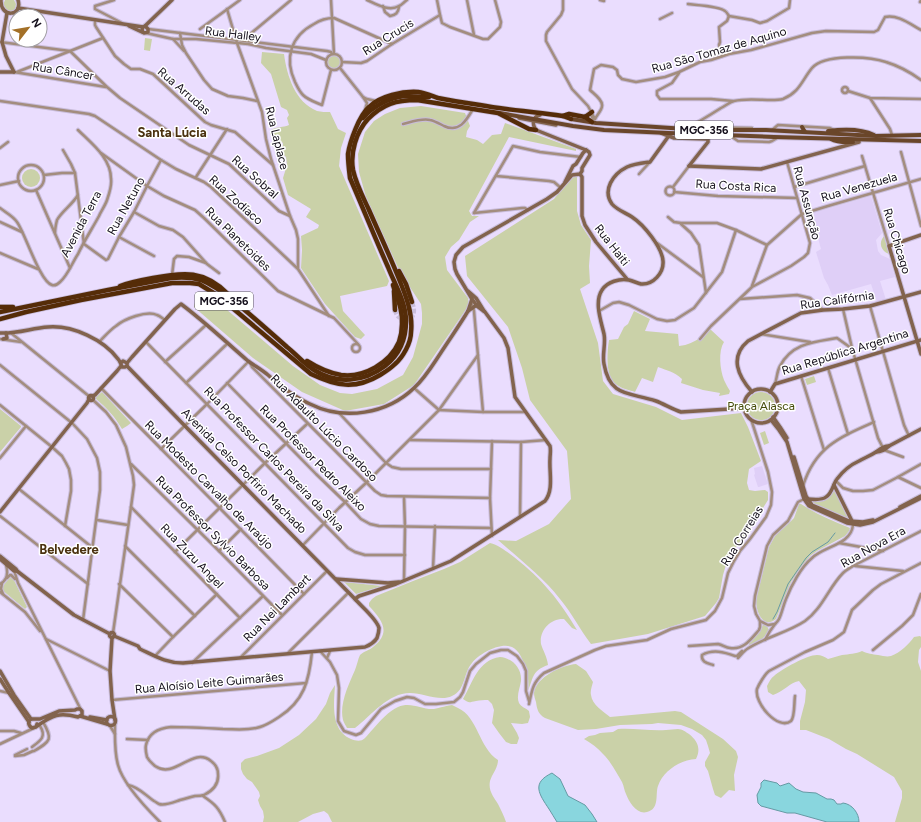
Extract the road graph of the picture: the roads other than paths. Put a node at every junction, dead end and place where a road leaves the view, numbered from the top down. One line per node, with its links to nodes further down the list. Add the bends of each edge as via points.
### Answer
1 (1, 0): 22 (street)
2 (18, 0): 20 (street)
3 (114, 0): 31 (street, via 94,7)
4 (172, 0): 33 (street)
5 (240, 0): 21 (street)
6 (291, 0): 40 (street)
7 (331, 0): 28 (street)
8 (366, 0): 18 (street)
9 (407, 0): 19 (street)
10 (437, 0): 26 (street)
11 (467, 0): 36 (street)
12 (495, 0): 36 (street, via 500,27 488,39)
13 (564, 0): 70 (street, via 561,15 547,32 546,41 572,89)
14 (600, 0): 16 (street)
15 (790, 0): 27 (street, via 790,8 760,23)
16 (604, 2)
17 (688, 4): 27 (street, via 712,6 722,9)
18 (383, 6): 19 (street); 19 (street, via 385,12 394,16 398,13)
19 (399, 6)
20 (18, 8)
21 (227, 9): 32 (street); 41 (street)
22 (1, 10): 23 (street)
23 (7, 13): 42 (street)
24 (48, 13): 30 (street, Rua Halley)
25 (672, 13): 29 (street)
26 (440, 15): 36 (street, via 442,23); 43 (street, Rua Crucis)
27 (729, 16): 49 (street, via 719,27)
28 (332, 18): 43 (street); 44 (street, via 308,27 298,35); 48 (street)
29 (660, 19)
30 (95, 20): 31 (street, Rua Halley); 37 (street, Rua Arrudas, via 95,25)
31 (126, 25): 33 (street, Rua Halley)
32 (200, 29)
33 (145, 30): 35 (street, Rua Halley); 38 (street, Rua Halley)
34 (921, 30): 49 (street, Rua São Tomaz de Aquino, via 898,18 888,16 874,32 812,33)
35 (180, 33): 39 (street, Rua Laplace); 41 (street, Rua Halley)
36 (474, 36)
37 (103, 38): 45 (street); 84 (street, Rua Arrudas, via 124,64 132,69 153,74 205,122)
38 (173, 39): 39 (street, Rua Halley); 47 (street, Rua Laplace)
39 (181, 39): 41 (street, Rua Halley); 47 (street, Rua Laplace)
40 (243, 40): 41 (street, Rua Halley); 44 (street, Rua Halley)
41 (236, 41): 46 (street, Rua Halley); 65 (street)
42 (1, 42): 45 (street); 55 (street)
43 (392, 44): 51 (street, Rua Crucis, via 367,61)
44 (292, 47): 46 (street); 48 (street, Rua Halley)
45 (70, 51): 55 (street); 58 (street, Rua Sobral)
46 (291, 51): 50 (street, Rua Halley); 53 (street, via 290,68 296,85 302,94 322,105)
47 (186, 53): 65 (street, Rua Laplace, via 212,89 228,96)
48 (333, 54): 50 (street); 51 (street, via 340,56)
49 (722, 56): 56 (street, Rua São Tomaz de Aquino, via 700,62)
50 (326, 60): 53 (street)
51 (342, 62): 52 (street)
52 (338, 69): 53 (street); 60 (street)
53 (331, 70)
54 (0, 72): 55 (street)
55 (16, 72): 58 (street, Rua Câncer)
56 (679, 72): 67 (street, via 672,83 657,91 660,99); 71 (street, Rua São Tomaz de Aquino, via 636,82 622,79 613,67 601,65 594,69 590,90 602,103)
57 (921, 80): 67 (street, via 902,68 880,60 866,57 832,59 812,67 802,84 781,100)
58 (106, 87): 108 (street, Rua Sobral, via 189,145)
59 (848, 91): 62 (street)
60 (363, 96): 66 (street); 72 (street, via 367,103)
61 (439, 98): 66 (highway, via 419,92 396,94); 69 (highway, MGC-356); 82 (highway, MGC-356, via 394,98 372,109)
62 (870, 98): 63 (street); 92 (street)
63 (921, 100)
64 (0, 101): 111 (street, Rua Zodíaco, via 95,116)
65 (257, 101): 115 (street, Rua Laplace, via 262,112)
66 (378, 101): 72 (highway)
67 (734, 101): 85 (street)
68 (473, 109): 69 (highway, MGC-356); 80 (street, via 459,127 444,126 430,119); 160 (highway, MGC-356, via 406,100 386,106 362,127 354,147 353,170 365,203)
69 (499, 111): 73 (street, MGC-356); 74 (highway, MGC-356, via 538,112); 77 (main road, MGC-356); 89 (highway)
70 (592, 112): 71 (street); 75 (highway); 78 (street)
71 (598, 113): 78 (street)
72 (363, 115): 82 (highway)
73 (540, 115): 74 (street, MGC-356); 77 (street)
74 (561, 117): 75 (highway, via 570,114); 76 (highway, MGC-356); 81 (street)
75 (585, 117): 78 (highway)
76 (570, 119): 78 (main road, MGC-356)
77 (534, 120): 79 (street, MGC-356); 81 (main road, MGC-356); 89 (street)
78 (594, 121): 85 (main road, MGC-356)
79 (540, 122): 81 (street, MGC-356); 89 (street)
80 (403, 124)
81 (558, 124): 91 (main road, MGC-356)
82 (357, 127): 164 (highway, MGC-356, via 348,153 350,178)
83 (802, 127): 87 (street, via 778,125); 90 (main road); 95 (street, via 830,128)
84 (227, 129): 108 (street); 115 (street, Rua Arrudas, via 238,134)
85 (689, 129): 87 (main road, MGC-356)
86 (78, 130): 107 (street, Avenida Terra)
87 (768, 130): 90 (main road, MGC-356)
88 (861, 130): 95 (main road, via 841,129); 97 (main road, via 868,131); 98 (main road)
89 (537, 131): 102 (street)
90 (805, 132): 95 (main road, MGC-356)
91 (658, 133): 94 (street); 96 (main road, MGC-356)
92 (892, 135): 93 (main road, MGC-356); 97 (main road, MGC-356)
93 (921, 135)
94 (667, 136): 96 (street); 112 (street)
95 (837, 136): 96 (main road, MGC-356, via 835,141 829,138 731,135); 98 (main road); 98 (main road, MGC-356); 103 (street, via 839,146)
96 (708, 137): 116 (street, via 708,142)
97 (877, 138): 98 (main road, MGC-356); 98 (main road, via 868,143); 99 (main road, MGC-356)
98 (862, 139): 103 (street)
99 (921, 141)
100 (8, 142): 101 (street)
101 (0, 148)
102 (578, 148): 105 (street); 109 (street)
103 (836, 148): 113 (street)
104 (63, 150): 120 (street)
105 (586, 150): 109 (street); 118 (street, via 590,155)
106 (901, 152): 129 (street)
107 (101, 153): 132 (street, Rua Planetoides); 156 (street, Avenida Terra, via 108,166 110,191)
108 (210, 155): 126 (street); 145 (street, Rua Sobral, via 229,164 279,211)
109 (582, 155): 114 (street); 125 (street, via 540,152 513,146)
110 (862, 156): 117 (street, Rua Chicago)
111 (161, 160): 126 (street, Rua Zodíaco); 132 (street, Rua Netuno)
112 (650, 162): 123 (street); 155 (street, via 620,171 608,189 609,198 616,208 634,218)
113 (787, 162): 116 (street, via 761,170); 134 (street, Rua Assunção)
114 (576, 164): 118 (street); 119 (street)
115 (273, 166): 145 (street, Rua Laplace)
116 (689, 166): 133 (street)
117 (865, 166): 134 (street); 138 (street, Rua Chicago)
118 (582, 168): 122 (street)
119 (572, 169): 121 (street); 130 (street)
120 (75, 173): 124 (street); 139 (street)
121 (575, 174): 122 (street); 130 (street)
122 (580, 174): 170 (street, Rua Haiti, via 582,216 585,225)
123 (639, 174)
124 (44, 175): 128 (street, via 40,168 28,165 21,169); 136 (street, via 43,184)
125 (496, 176): 135 (street, via 549,181); 142 (street, via 474,213 522,208)
126 (196, 177): 166 (street, Rua Zodíaco, via 211,187)
127 (921, 179): 129 (street, Rua Venezuela)
128 (18, 181): 131 (street); 136 (street, via 23,188)
129 (909, 182): 138 (street, Rua Venezuela); 149 (street)
130 (564, 184): 135 (street)
131 (0, 185)
132 (147, 186): 143 (street, Rua Netuno); 192 (street, Rua Planetoides, via 195,210 278,291)
133 (673, 187): 137 (street); 137 (street, via 667,187 666,192 670,195)
134 (794, 187): 140 (street, Rua Assunção)
135 (561, 188): 142 (street)
136 (36, 190): 152 (street)
137 (674, 192): 140 (street, Rua Costa Rica)
138 (873, 192): 144 (street, Rua Venezuela); 158 (street, Rua Chicago)
139 (78, 195): 152 (street, via 58,220); 156 (street)
140 (797, 198): 144 (street, Rua Assunção)
141 (0, 208): 151 (street, via 14,219)
142 (528, 211): 177 (street, via 467,244 456,255 455,269)
143 (134, 212): 154 (street, Rua Netuno); 162 (street, via 183,237)
144 (802, 214): 157 (street); 172 (street, Rua Assunção, via 810,243 808,253 791,266)
145 (290, 216): 166 (street, Rua Laplace, via 298,239)
146 (668, 218): 148 (street)
147 (0, 222): 151 (street)
148 (681, 224): 150 (street, via 717,223); 169 (street, via 699,245)
149 (921, 226)
150 (736, 230): 157 (street); 175 (street, via 722,272)
151 (23, 232): 165 (street)
152 (55, 233): 163 (street)
153 (921, 235): 158 (street)
154 (119, 237): 156 (street, Rua Netuno, via 107,260); 161 (street)
155 (654, 240): 169 (street); 170 (street, via 663,261 659,276 641,284)
156 (84, 244): 163 (street, Avenida Terra)
157 (767, 245): 172 (street)
158 (888, 246): 176 (street, Rua Chicago)
159 (0, 253): 165 (street)
160 (389, 253): 180 (highway, via 406,284); 193 (highway, MGC-356, via 406,297 411,333 404,352 395,364 375,378 357,384 329,382 311,374 217,295 199,284 172,283)
161 (154, 256)
162 (207, 264): 167 (street, via 189,257 177,256 174,259); 168 (street)
163 (70, 268): 165 (street, Avenida Terra, via 57,285 48,283)
164 (388, 268): 171 (highway); 211 (highway, MGC-356, via 402,300 406,321 401,346 391,362 367,377 340,380 314,370)
165 (38, 269)
166 (298, 269): 192 (street, Rua Zodíaco)
167 (173, 273): 173 (highway); 184 (highway, via 190,274 210,280 223,288)
168 (219, 273)
169 (703, 277): 175 (street)
170 (627, 280): 190 (street, via 612,282 603,288 599,294)
171 (394, 287): 187 (highway); 211 (highway, via 401,311 401,333 395,350 380,365 364,373 341,375 326,371)
172 (752, 287): 178 (street, Rua Assunção)
173 (108, 290): 179 (highway, MGC-356); 184 (highway, MGC-356, via 171,278 191,278 209,284)
174 (921, 292): 176 (street, Rua Califórnia)
175 (706, 293): 190 (street, via 694,308 675,320 658,319 619,302)
176 (904, 297): 182 (street, Rua Califórnia); 202 (street, Rua Chicago)
177 (474, 299): 181 (street); 181 (street, via 479,304); 183 (street); 189 (street); 191 (street)
178 (740, 299): 188 (street, via 797,295 810,298); 201 (street, Rua Assunção)
179 (55, 300): 186 (highway, MGC-356); 186 (highway, MGC-356)
180 (412, 302)
181 (477, 306): 183 (street); 191 (street)
182 (870, 306): 185 (street, Rua Califórnia); 210 (street)
183 (473, 308): 189 (street); 213 (street)
184 (243, 309): 211 (highway, MGC-356)
185 (844, 309): 188 (street, Rua Califórnia); 209 (street)
186 (0, 310)
187 (395, 310)
188 (823, 310): 199 (street, Rua Califórnia, via 801,313)
189 (468, 311): 225 (street, via 427,374)
190 (599, 311): 231 (street, via 607,376 617,389 681,412)
191 (485, 312): 234 (street, via 506,342 514,393)
192 (329, 316): 208 (street, Rua Planetoides, via 334,318)
193 (1, 318)
194 (165, 320): 195 (street, via 181,304); 203 (street, via 156,314 133,317 115,326); 205 (street)
195 (206, 325): 207 (street); 216 (street)
196 (0, 332): 197 (street, Avenida Celso Porfirio Machado)
197 (6, 333): 198 (street, Avenida Celso Porfirio Machado); 200 (street, via 6,338)
198 (11, 333): 203 (street, Avenida Celso Porfirio Machado, via 58,326); 204 (street)
199 (761, 334): 206 (street); 226 (street, Rua Califórnia, via 742,346 737,362 740,376)
200 (2, 339): 204 (street)
201 (700, 339)
202 (919, 340): 210 (street, Rua República Argentina); 212 (street, Rua Chicago)
203 (100, 341): 217 (street, Avenida Celso Porfirio Machado)
204 (22, 342): 228 (street)
205 (145, 342): 216 (street, Rua Professor Carlos Pereira da Silva); 217 (street)
206 (814, 342): 209 (street, via 837,338); 223 (street, via 798,347 785,358 779,367)
207 (229, 343): 215 (street); 221 (street)
208 (358, 344)
209 (852, 348): 214 (street)
210 (883, 351): 214 (street, Rua República Argentina); 245 (street)
211 (295, 354)
212 (921, 354)
213 (478, 355): 232 (street); 233 (street)
214 (856, 360): 219 (street, Rua República Argentina); 238 (street)
215 (249, 361): 222 (street); 235 (street, via 298,398); 240 (street, Rua Adaulto Lúcio Cardoso)
216 (165, 362): 221 (street, Rua Professor Carlos Pereira da Silva)
217 (124, 365): 224 (street); 242 (street, Avenida Celso Porfirio Machado)
218 (0, 366): 239 (street)
219 (828, 368): 220 (street, Rua República Argentina); 244 (street)
220 (801, 376): 223 (street, Rua República Argentina); 254 (street)
221 (186, 383): 229 (street, Rua Professor Carlos Pereira da Silva)
222 (227, 383): 229 (street); 250 (street, Rua Professor Pedro Aleixo)
223 (775, 384): 227 (street)
224 (101, 388): 228 (street); 253 (street, Rua Modesto Carvalho de Araújo)
225 (414, 388): 232 (street); 235 (street, via 400,399 383,407 357,413)
226 (752, 392): 227 (street, via 761,389); 231 (street, via 748,395)
227 (770, 392): 236 (street, via 777,404)
228 (91, 399): 239 (street); 260 (street, via 116,425)
229 (207, 404): 242 (street); 257 (street, Rua Professor Carlos Pereira da Silva)
230 (0, 405): 241 (street)
231 (744, 408): 237 (street)
232 (439, 410): 233 (street); 246 (street)
233 (483, 412): 234 (street)
234 (525, 412): 247 (street)
235 (339, 413): 258 (street)
236 (772, 419): 237 (street, via 764,422); 265 (street, via 789,441); 276 (street, via 787,442)
237 (751, 420): 350 (street, Rua Correias, via 768,472 772,492 771,505 766,517 734,561 728,573 722,598 706,620 671,629 647,640 606,646 544,673 536,679 529,704 526,671 517,656 508,650 490,653 470,671 463,692 454,702 425,704 407,697 381,709 361,733 356,734 344,731 338,721 337,675)
238 (874, 422): 244 (street); 252 (street)
239 (72, 423): 251 (street); 283 (street, via 87,439 97,458 100,472)
240 (307, 424): 250 (street); 267 (street, Rua Adaulto Lúcio Cardoso)
241 (26, 426): 251 (street); 256 (street)
242 (185, 426): 253 (street); 268 (street, Avenida Celso Porfirio Machado)
243 (921, 429): 245 (street)
244 (848, 434): 254 (street)
245 (909, 436): 252 (street)
246 (410, 440): 248 (street); 258 (street)
247 (546, 440): 249 (street); 282 (street, via 550,446 550,493 545,501)
248 (492, 441): 249 (street); 262 (street)
249 (521, 442): 282 (street)
250 (286, 443): 257 (street); 277 (street, Rua Professor Pedro Aleixo)
251 (52, 447): 272 (street); 287 (street, via 62,456 71,480)
252 (883, 448): 255 (street); 266 (street, via 857,461)
253 (161, 449): 279 (street, Rua Modesto Carvalho de Araújo)
254 (824, 450): 263 (street)
255 (903, 457)
256 (0, 458)
257 (265, 463): 268 (street); 284 (street, Rua Professor Carlos Pereira da Silva)
258 (386, 463): 262 (street, via 401,469); 267 (street)
259 (915, 463): 261 (street)
260 (131, 464): 278 (street, via 134,485); 292 (street, Rua Professor Sylvio Barbosa)
261 (921, 464): 264 (street)
262 (491, 469): 275 (street)
263 (806, 475): 265 (street); 270 (street)
264 (898, 477): 266 (street, via 874,490 863,491 843,488); 271 (street)
265 (801, 478): 270 (street)
266 (836, 480): 269 (street)
267 (366, 483): 273 (street, Rua Adaulto Lúcio Cardoso, via 381,495); 277 (street)
268 (243, 485): 279 (street); 296 (street, Avenida Celso Porfirio Machado)
269 (834, 485): 276 (street, via 828,496 821,499); 285 (street)
270 (803, 486): 276 (street)
271 (921, 488)
272 (19, 489): 280 (street); 287 (street)
273 (404, 497): 275 (street, Rua Adaulto Lúcio Cardoso); 289 (street)
274 (921, 497): 285 (street, via 870,521)
275 (490, 498): 290 (street)
276 (806, 499): 285 (street, via 812,505); 332 (street, via 798,502 792,516 773,535 767,546 754,606)
277 (345, 502): 284 (street); 289 (street, Rua Professor Pedro Aleixo, via 361,519 370,524)
278 (131, 507): 286 (street); 301 (street, Rua Zuzu Angel)
279 (219, 508): 291 (street, Rua Modesto Carvalho de Araújo); 292 (street)
280 (0, 512)
281 (0, 516): 317 (street)
282 (520, 517): 294 (street)
283 (97, 520): 286 (street); 298 (street)
284 (324, 523): 296 (street); 302 (street, Rua Professor Carlos Pereira da Silva, via 355,552 365,555)
285 (853, 523): 295 (street, via 849,536)
286 (128, 525): 297 (street)
287 (66, 526): 298 (street)
288 (435, 526): 289 (street, Rua Professor Pedro Aleixo); 290 (street, Rua Professor Pedro Aleixo); 308 (street)
289 (405, 527): 302 (street)
290 (491, 528): 294 (street)
291 (241, 529): 299 (street); 322 (street, Rua Modesto Carvalho de Araújo)
292 (198, 530): 299 (street, Rua Professor Sylvio Barbosa); 301 (street)
293 (921, 531): 300 (street, Rua Nova Era)
294 (492, 536): 308 (street)
295 (838, 543): 300 (street); 333 (street, via 816,554 807,563 789,590)
296 (303, 545): 309 (street, Avenida Celso Porfirio Machado)
297 (125, 546): 318 (street); 329 (street)
298 (93, 548): 317 (street)
299 (219, 551): 324 (street, Rua Professor Sylvio Barbosa)
300 (884, 551): 307 (street, Rua Nova Era)
301 (175, 552): 321 (street, Rua Zuzu Angel)
302 (405, 555): 314 (street)
303 (0, 556): 310 (street)
304 (0, 559): 306 (street)
305 (921, 563): 311 (street)
306 (6, 564): 310 (street); 313 (street)
307 (853, 566): 311 (street); 337 (street, Rua Nova Era, via 837,579 806,620)
308 (433, 569): 314 (street)
309 (327, 570): 312 (street, Avenida Celso Porfirio Machado); 322 (street, Rua Nei Lambert)
310 (15, 571): 316 (street); 331 (street, Avenida Celso Porfirio Machado)
311 (904, 571): 363 (street, via 881,584 852,610 844,632 833,640 769,671 757,690 758,700 763,709 771,717 786,723 793,717)
312 (336, 579): 314 (street, via 388,583); 320 (street, Avenida Celso Porfirio Machado)
313 (6, 580): 315 (street); 316 (street, via 11,575)
314 (403, 581): 325 (street)
315 (1, 583): 319 (street)
316 (18, 583): 336 (street)
317 (88, 584): 331 (street)
318 (119, 584): 334 (street); 335 (street)
319 (1, 593): 336 (street, via 26,612)
320 (348, 593): 325 (street, Avenida Celso Porfirio Machado); 347 (street)
321 (217, 594): 329 (street); 330 (street, Rua Zuzu Angel)
322 (304, 594): 328 (street, Rua Nei Lambert)
323 (921, 594): 326 (street)
324 (263, 596): 328 (street, Rua Professor Sylvio Barbosa); 330 (street)
325 (355, 599): 344 (street, Avenida Celso Porfirio Machado, via 375,621 379,629 377,638 365,647)
326 (917, 603): 327 (street); 342 (street, via 913,615)
327 (921, 604)
328 (282, 615): 349 (street, Rua Nei Lambert)
329 (195, 616): 335 (street)
330 (240, 618): 352 (street)
331 (83, 620): 334 (street, Avenida Celso Porfirio Machado)
332 (760, 621): 333 (street, via 768,625); 339 (street, via 759,630)
333 (775, 624): 337 (street)
334 (112, 636): 348 (street, Avenida Celso Porfirio Machado); 355 (street)
335 (173, 637): 348 (street)
336 (45, 638): 355 (street); 364 (street)
337 (764, 640): 341 (street, Rua Nova Era)
338 (689, 646): 340 (street, via 718,644)
339 (744, 646): 340 (street); 341 (street)
340 (740, 648): 346 (street)
341 (747, 649): 346 (street, Rua Nova Era)
342 (873, 650)
343 (320, 651): 344 (street, Avenida Celso Porfirio Machado); 345 (street, Avenida Celso Porfirio Machado); 350 (street)
344 (330, 651): 350 (street)
345 (312, 652): 347 (street, Avenida Celso Porfirio Machado); 357 (street)
346 (742, 652): 351 (street, Rua Nova Era); 353 (street, via 737,656 719,652 702,655 704,662)
347 (287, 654): 349 (street, Avenida Celso Porfirio Machado)
348 (155, 656): 352 (street, Avenida Celso Porfirio Machado, via 170,662)
349 (239, 658): 352 (street, Avenida Celso Porfirio Machado)
350 (327, 658)
351 (738, 658)
352 (192, 663)
353 (713, 665)
354 (0, 671): 359 (street)
355 (110, 671): 365 (street)
356 (0, 679): 358 (street)
357 (306, 683): 365 (street, Rua Aloísio Leite Guimarães); 379 (street, via 299,699 288,712 259,727 171,727 156,730)
358 (4, 686): 359 (street); 360 (street); 362 (street)
359 (9, 686): 371 (street)
360 (0, 688)
361 (0, 692): 362 (street)
362 (9, 694): 371 (street)
363 (795, 696)
364 (75, 699): 366 (street); 367 (street)
365 (112, 702): 369 (street); 370 (street)
366 (76, 710): 367 (street); 368 (street, via 74,713); 371 (street, via 59,711)
367 (81, 710): 368 (street)
368 (79, 716): 372 (street, via 61,714); 373 (street)
369 (111, 717): 370 (street); 373 (street)
370 (115, 721): 373 (street, via 114,725); 377 (street)
371 (31, 722): 374 (street, via 32,728); 374 (street, via 37,722); 376 (street)
372 (43, 722): 374 (street); 382 (street, via 49,731 46,744 24,755 15,756)
373 (108, 723): 377 (street)
374 (36, 727): 376 (street); 381 (street, via 42,728 43,737)
375 (0, 731): 376 (street)
376 (24, 732): 380 (street)
377 (115, 735): 383 (street, via 118,765)
378 (128, 739): 379 (street)
379 (148, 740): 384 (street, via 148,760 159,768 171,769 198,757 215,764 218,774 216,785)
380 (0, 744)
381 (32, 747)
382 (27, 750)
383 (128, 785): 384 (street, via 137,788 159,804); 385 (street)
384 (203, 796): 386 (street, via 216,805)
385 (160, 822)
386 (225, 822)

